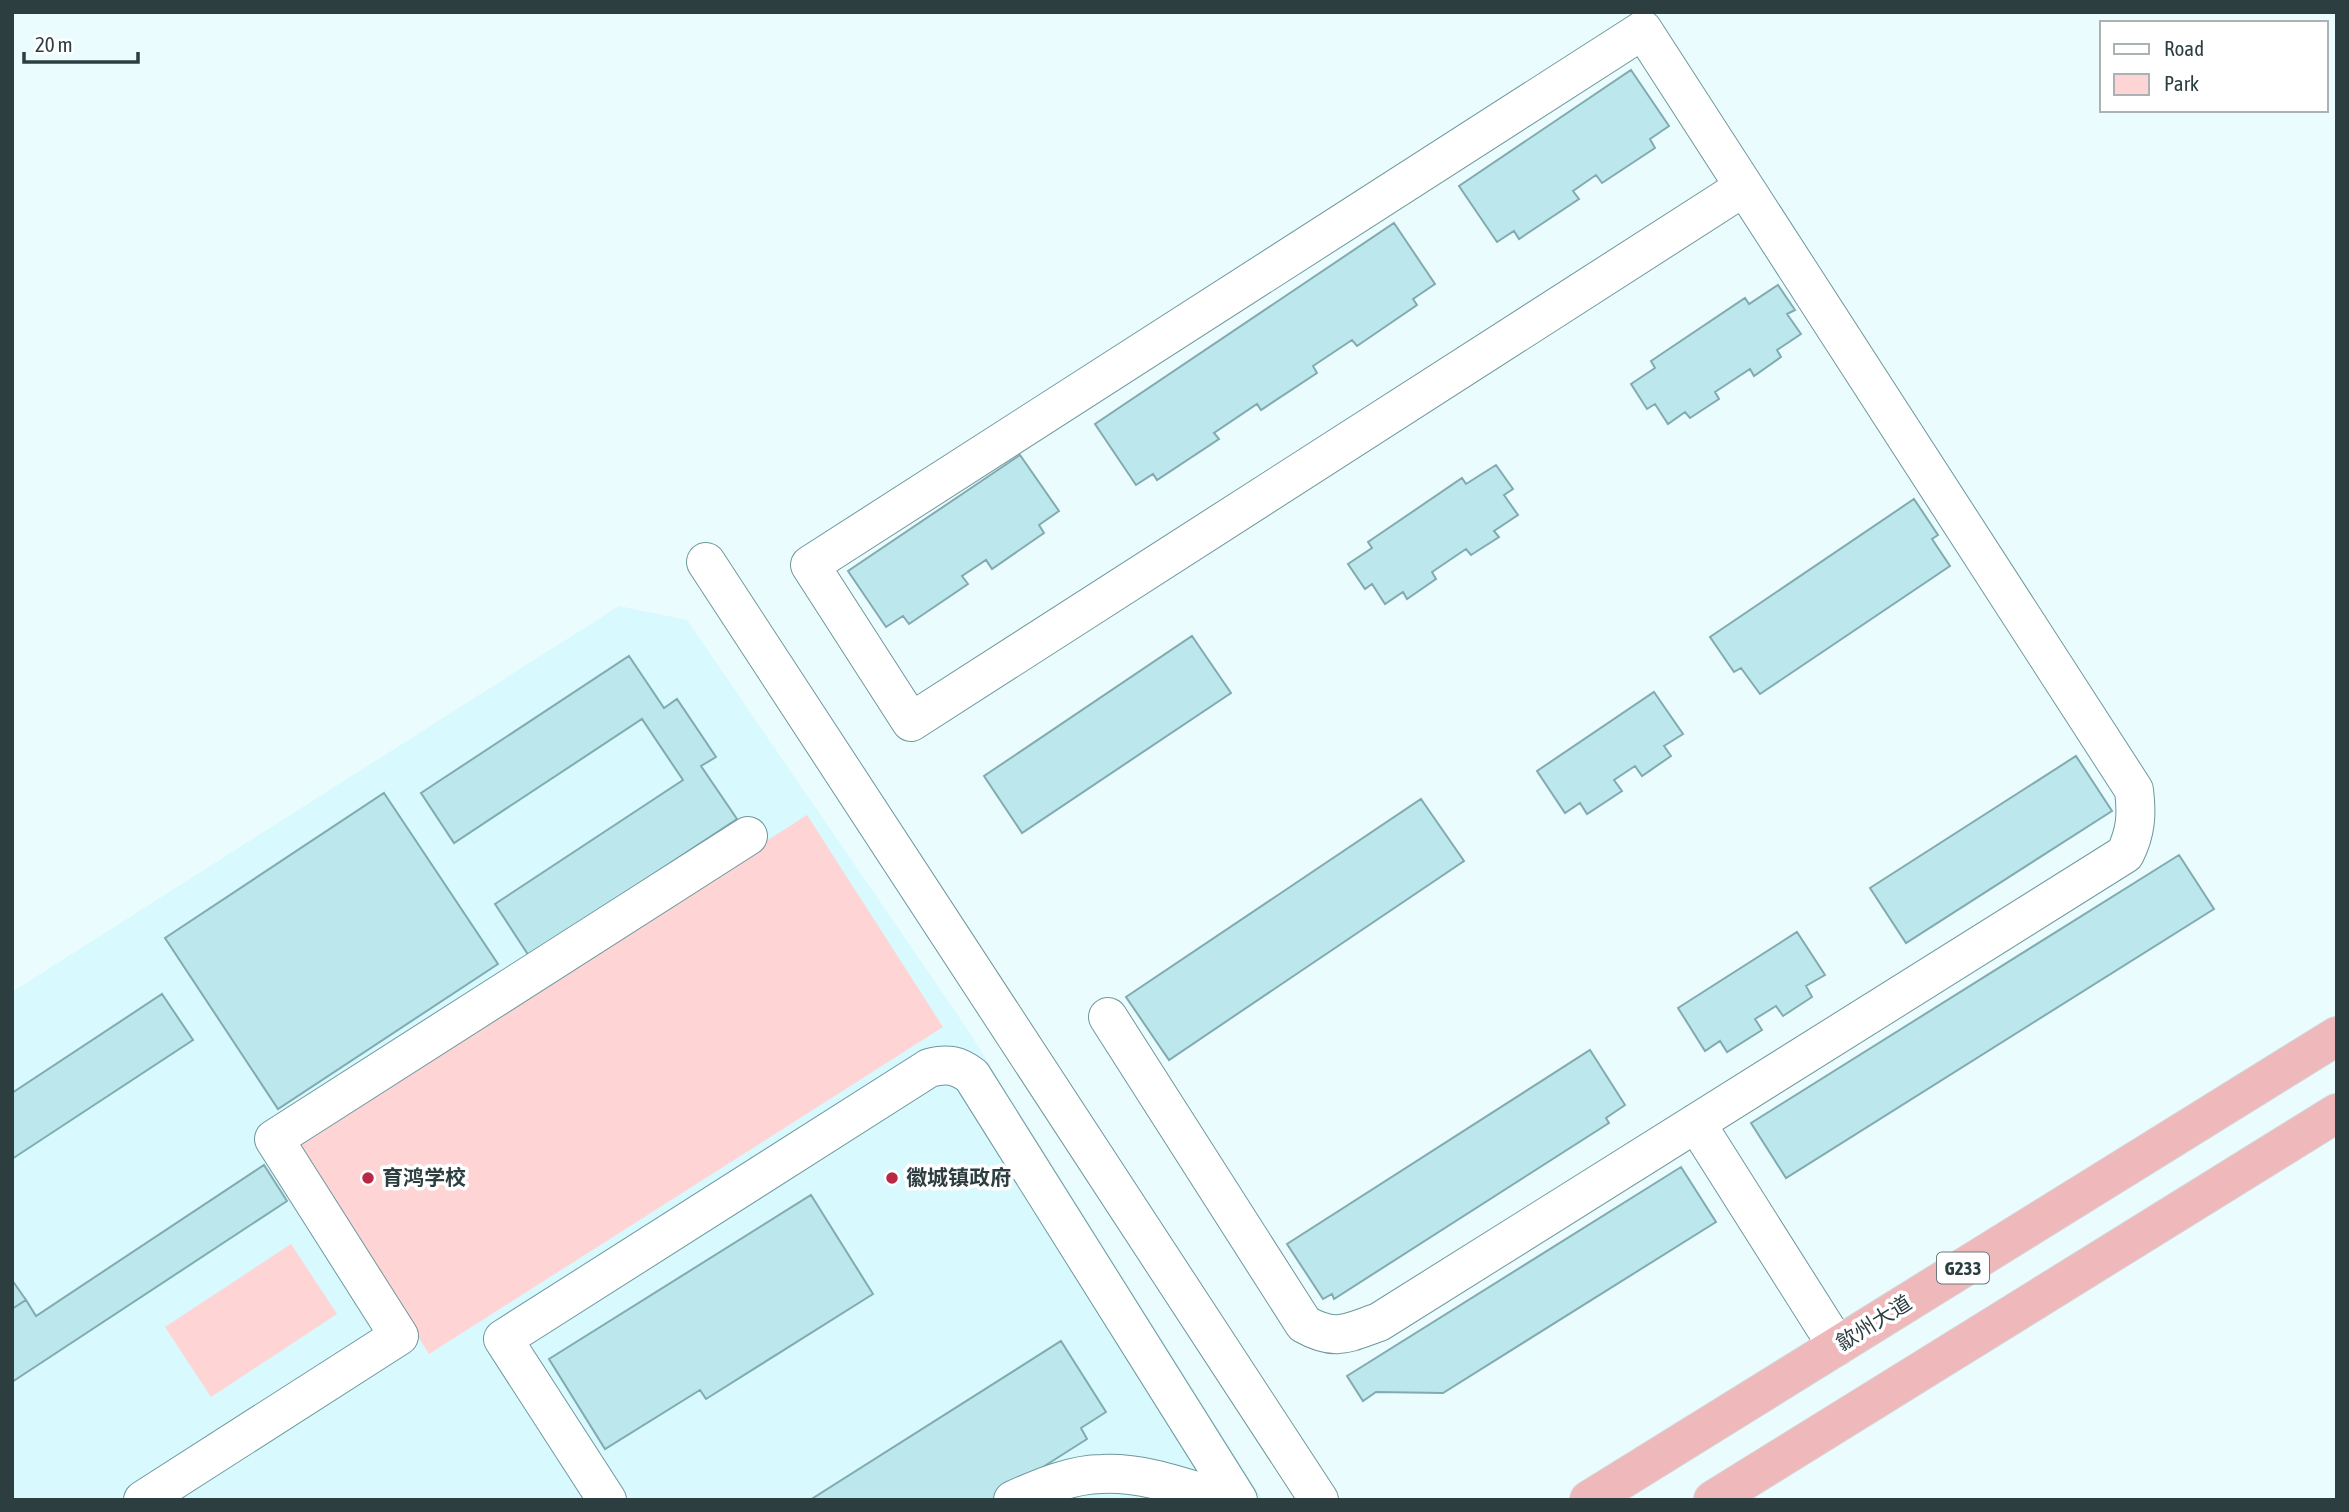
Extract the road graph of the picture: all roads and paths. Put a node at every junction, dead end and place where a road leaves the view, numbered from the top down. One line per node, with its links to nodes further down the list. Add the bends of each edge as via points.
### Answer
1 (1744, 187): 1 (street, via 1643,30 810,565 911,722); 7 (street, via 2134,790 2137,810 2126,854)
2 (706, 562): 14 (street)
3 (748, 836): 9 (street, via 274,1139 399,1336)
4 (1108, 1017): 7 (street, via 1304,1324 1322,1334 1342,1335 1379,1322)
5 (2337, 1036): 8 (highway, 歙州大道 / G233)
6 (2337, 1113): 16 (highway)
7 (1696, 1123): 8 (street)
8 (1837, 1346): 15 (highway, 歙州大道 / G233)
9 (143, 1500)
10 (607, 1500): 13 (street, via 503,1339 941,1064 972,1076)
11 (1013, 1500): 12 (street, via 1099,1474 1127,1474)
12 (1225, 1500)
13 (1238, 1500)
14 (1319, 1500)
15 (1589, 1500)
16 (1713, 1500)

